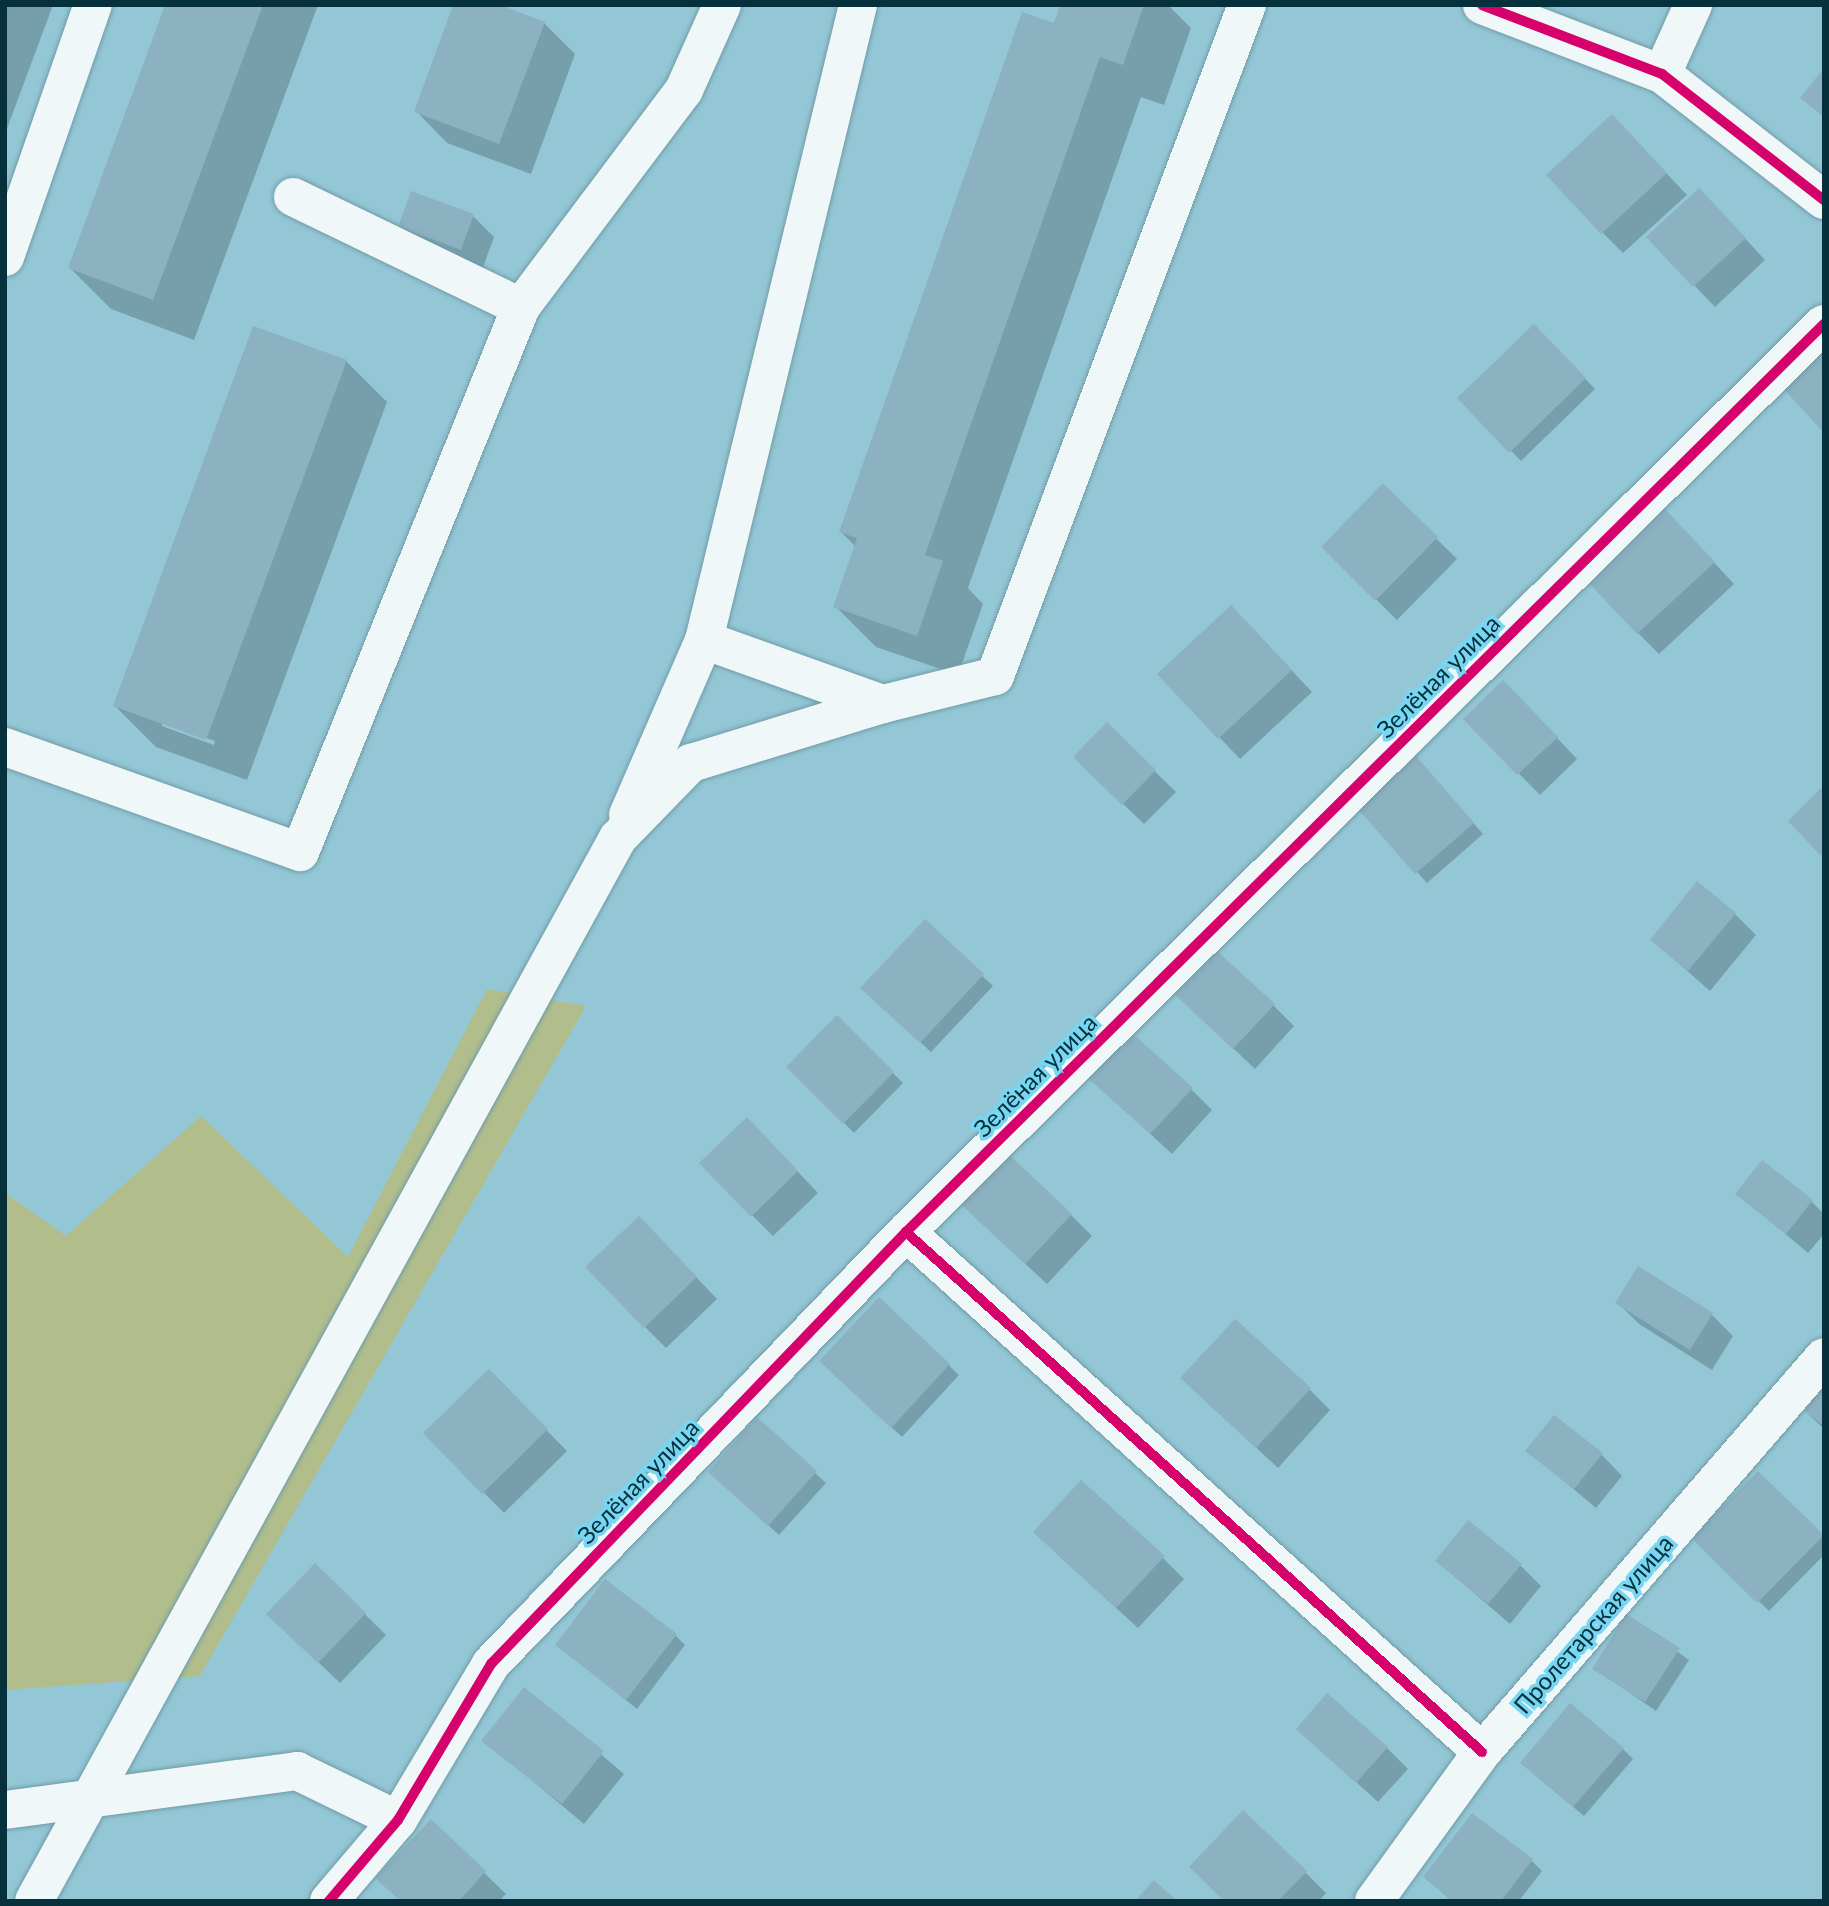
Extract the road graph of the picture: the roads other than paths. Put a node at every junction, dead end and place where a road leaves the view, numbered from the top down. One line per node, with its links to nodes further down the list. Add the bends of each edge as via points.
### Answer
1 (93, 5): 10 (street)
2 (722, 5): 11 (street, via 684,90)
3 (858, 5): 13 (street)
4 (1247, 5): 14 (street, via 995,676)
5 (1482, 5): 7 (street)
6 (1693, 5): 7 (street)
7 (1662, 74): 9 (street)
8 (293, 197): 11 (street)
9 (1824, 200)
10 (5, 257)
11 (521, 307): 15 (street, via 300,852)
12 (1824, 324): 17 (street, Зелёная улица)
13 (704, 640): 14 (street); 16 (street)
14 (883, 704): 16 (street, via 691,763)
15 (5, 747)
16 (618, 838): 20 (street, via 211,1583)
17 (906, 1232): 19 (street); 22 (street, Зелёная улица, via 491,1664)
18 (1824, 1357): 19 (street, Пролетарская улица)
19 (1482, 1752): 25 (street, Пролетарская улица)
20 (86, 1799): 21 (street); 22 (street, via 297,1771); 23 (street)
21 (5, 1810)
22 (398, 1819): 24 (street, Зелёная улица)
23 (34, 1901)
24 (329, 1901)
25 (1374, 1901)

